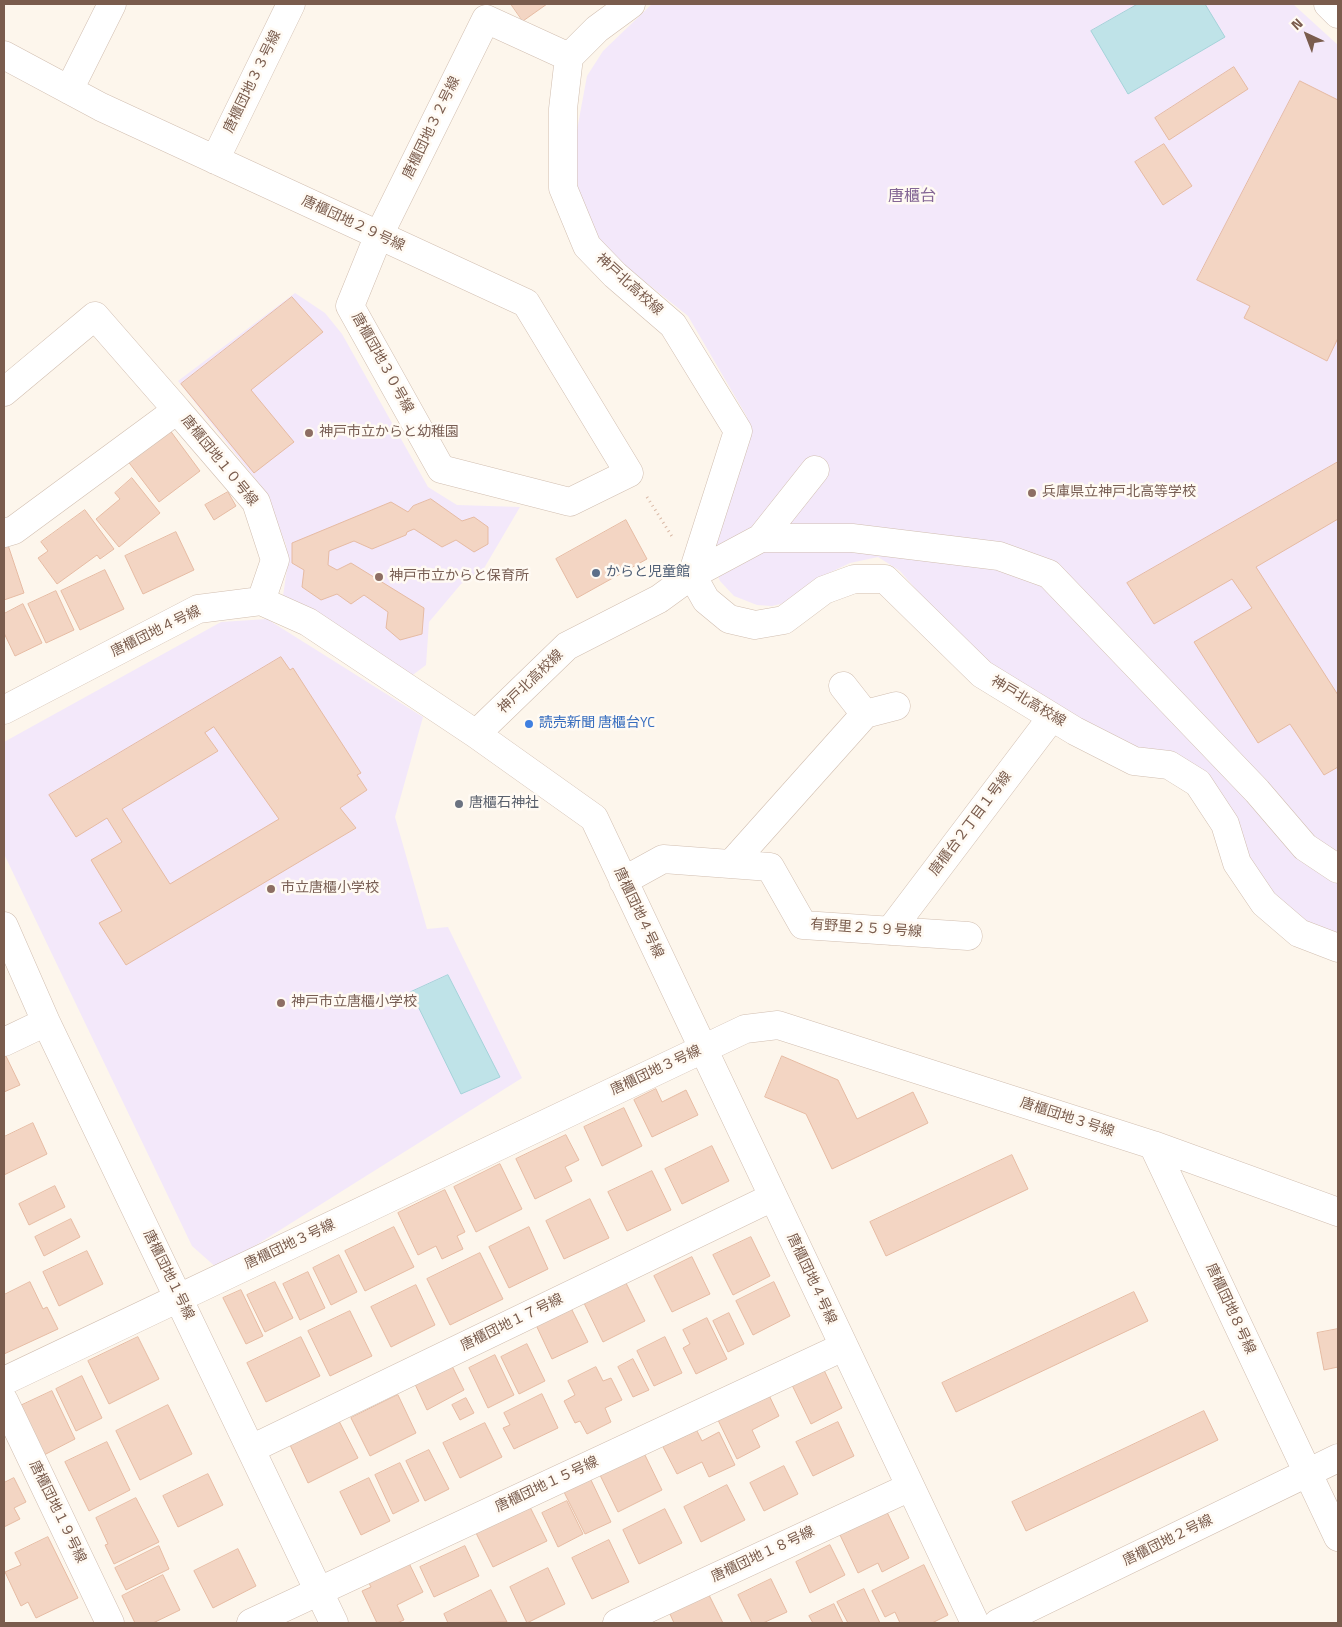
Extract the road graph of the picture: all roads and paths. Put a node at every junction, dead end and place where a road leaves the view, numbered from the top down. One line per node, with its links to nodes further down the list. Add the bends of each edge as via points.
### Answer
1 (112, 4): 9 (street)
2 (291, 4): 10 (street, 唐櫃団地３３号線)
3 (631, 4): 8 (street, via 597,29)
4 (1328, 4): 6 (street)
5 (481, 11): 8 (street); 11 (street, 唐櫃団地３２号線)
6 (1338, 14)
7 (4, 55): 9 (street, 唐櫃団地２９号線)
8 (570, 57): 19 (street, 神戸北高校線, via 563,109 563,188 587,246 614,275 673,325 738,431)
9 (69, 90): 10 (street, 唐櫃団地２９号線)
10 (215, 160): 11 (street, 唐櫃団地２９号線)
11 (378, 236): 15 (street, 唐櫃団地２９号線, via 526,303); 15 (street, 唐櫃団地３０号線, via 350,306 442,468 570,502)
12 (4, 392): 13 (street, via 95,316)
13 (177, 410): 16 (street, 唐櫃団地１０号線, via 14,530); 20 (street, 唐櫃団地１０号線, via 256,502 275,560)
14 (814, 470): 17 (street)
15 (636, 482): 18 (path)
16 (4, 533)
17 (761, 538): 19 (street); 28 (street, via 852,538 999,556 1049,574 1258,791 1306,847)
18 (678, 545)
19 (692, 575): 25 (street, 神戸北高校線, via 706,600 729,619 755,624 784,620 824,590 854,579 885,579 982,674); 26 (street, 神戸北高校線, via 659,599 567,646)
20 (261, 601): 23 (street, 唐櫃団地４号線, via 198,609); 26 (street, 唐櫃団地４号線, via 308,622)
21 (843, 686): 24 (street)
22 (896, 706): 24 (street)
23 (4, 710)
24 (865, 714): 27 (street)
25 (1052, 717): 31 (street, 唐櫃台２丁目１号線); 33 (street, 神戸北高校線, via 1134,761 1169,765 1198,783 1225,824 1237,863 1264,902 1299,932)
26 (476, 734): 29 (street, 唐櫃団地４号線, via 594,818)
27 (731, 864): 29 (street, 有野里２５９号線, via 663,859); 31 (street, 有野里２５９号線, via 770,867 804,924)
28 (1338, 869)
29 (623, 881): 36 (street, 唐櫃団地４号線)
30 (4, 926): 34 (street, 唐櫃団地１号線)
31 (890, 931): 32 (street, 有野里２５９号線)
32 (968, 936)
33 (1338, 948)
34 (46, 1022): 35 (street); 41 (street, 唐櫃団地１号線)
35 (4, 1042)
36 (702, 1048): 37 (street, 唐櫃団地３号線, via 745,1029 778,1025); 39 (street, 唐櫃団地４号線); 41 (street, 唐櫃団地３号線)
37 (1152, 1145): 40 (street, 唐櫃団地３号線); 47 (street, 唐櫃団地８号線)
38 (1338, 1189): 40 (street)
39 (772, 1197): 42 (street, 唐櫃団地４号線); 45 (street, 唐櫃団地１７号線)
40 (1327, 1208)
41 (178, 1298): 43 (street, 唐櫃団地３号線); 45 (street, 唐櫃団地１号線)
42 (843, 1346): 48 (street, 唐櫃団地４号線); 50 (street, 唐櫃団地１５号線)
43 (4, 1381)
44 (4, 1401): 51 (street, 唐櫃団地１９号線)
45 (251, 1448): 50 (street, 唐櫃団地１号線)
46 (1338, 1458): 47 (street, 唐櫃団地２号線)
47 (1308, 1472): 49 (street, 唐櫃団地８号線); 56 (street, 唐櫃団地２号線)
48 (910, 1487): 54 (street, 唐櫃団地１８号線); 55 (street, 唐櫃団地４号線)
49 (1338, 1537)
50 (319, 1592): 52 (street, 唐櫃団地１５号線); 53 (street, 唐櫃団地１号線)
51 (110, 1623)
52 (251, 1623)
53 (334, 1623)
54 (617, 1623)
55 (975, 1623)
56 (998, 1623)

